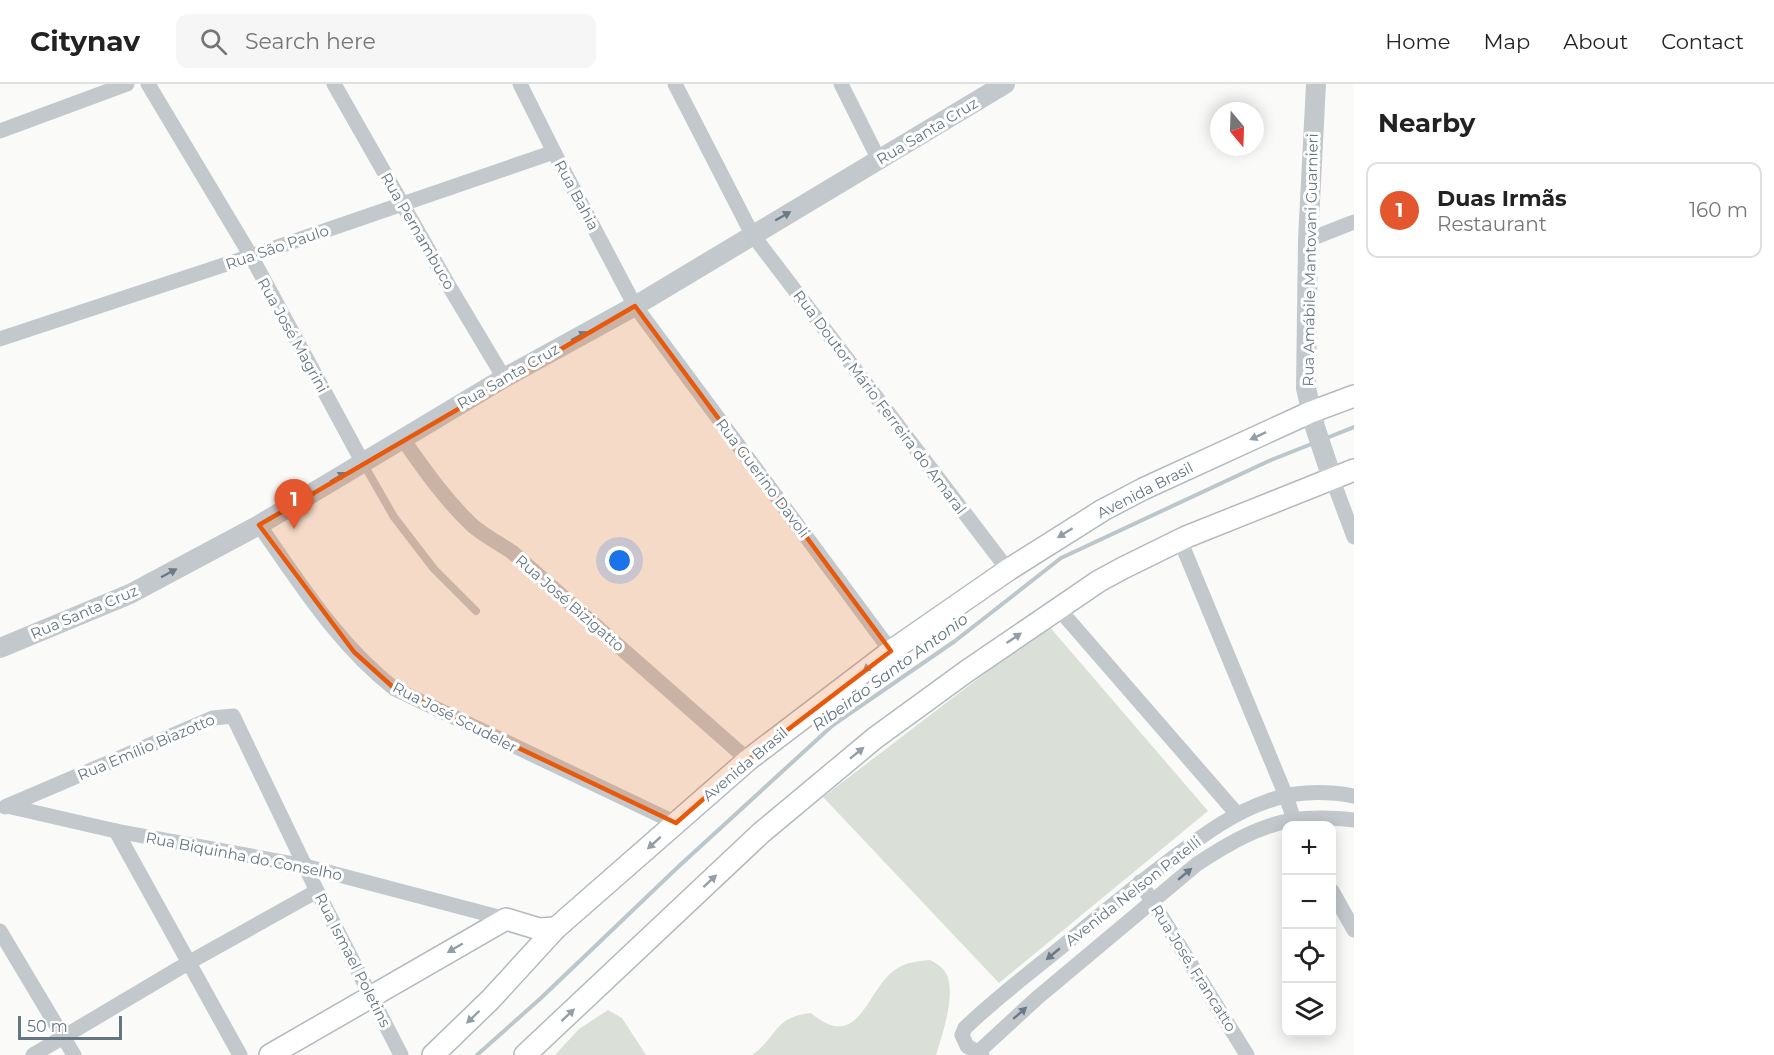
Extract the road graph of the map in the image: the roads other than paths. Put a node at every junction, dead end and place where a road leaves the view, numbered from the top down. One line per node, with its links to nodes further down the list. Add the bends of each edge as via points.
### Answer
1 (127, 84): 9 (street)
2 (148, 84): 16 (street, Rua José Magrini)
3 (334, 84): 12 (street, Rua Pernambuco)
4 (520, 84): 10 (street, Rua Bahia)
5 (675, 84): 14 (street, Rua Doutor Mário Ferreira do Amaral)
6 (841, 84): 11 (street)
7 (1005, 84): 11 (street, Rua Santa Cruz)
8 (1316, 84): 15 (street, Rua Amábile Mantovani Guarnieri)
9 (0, 131)
10 (554, 152): 12 (street, Rua São Paulo); 17 (street, Rua Bahia)
11 (879, 160): 14 (street, Rua Santa Cruz, one-way to 11)
12 (403, 204): 16 (street, Rua São Paulo); 19 (street, Rua Pernambuco)
13 (1354, 222): 15 (street)
14 (752, 234): 17 (street, Rua Santa Cruz); 29 (street, Rua Doutor Mário Ferreira do Amaral)
15 (1308, 240): 21 (street, Rua Amábile Mantovani Guarnieri, via 1306,388)
16 (251, 256): 18 (street, Rua São Paulo); 23 (street, Rua José Magrini)
17 (635, 306): 19 (street, Rua Santa Cruz, one-way to 17); 33 (street, Rua Guerino Davoli)
18 (0, 339)
19 (504, 378): 22 (street, Rua Santa Cruz)
20 (1354, 396): 21 (main road, Avenida Brasil)
21 (1313, 419): 25 (street, Rua Amábile Mantovani Guarnieri); 29 (main road, Avenida Brasil, one-way to 29, via 1143,489)
22 (402, 438): 23 (street, Rua Santa Cruz); 34 (street, Rua José Bizigatto, via 432,480 475,528 512,552)
23 (363, 463): 26 (street, Rua Santa Cruz, one-way to 23); 31 (lane, via 394,517 434,569)
24 (1354, 470): 25 (main road)
25 (1330, 475): 27 (street, Rua Amábile Mantovani Guarnieri); 28 (main road)
26 (259, 525): 32 (street, Rua Santa Cruz, one-way to 26, via 130,594); 42 (street, Rua José Scudeler, via 324,616 354,652 395,689)
27 (1354, 537)
28 (1180, 540): 30 (main road, via 1107,577); 35 (street)
29 (1008, 570): 33 (main road, Avenida Brasil)
30 (1058, 608): 38 (street); 64 (main road, one-way to 30, via 806,794 893,725)
31 (476, 611)
32 (0, 648)
33 (891, 651): 34 (main road, Avenida Brasil, one-way to 34)
34 (748, 760): 42 (main road, Avenida Brasil)
35 (1286, 795): 36 (street, Avenida Nelson Patelli, via 1328,792); 38 (street, Avenida Nelson Patelli); 40 (street)
36 (1354, 796)
37 (4, 808): 44 (street, Rua Biquinha do Conselho); 45 (street, Rua Emílio Biazotto, via 213,718 230,716)
38 (1237, 814): 46 (street, Avenida Nelson Patelli)
39 (1354, 820): 41 (street, Avenida Nelson Patelli)
40 (1294, 821)
41 (1334, 821)
42 (675, 823): 51 (main road, Avenida Brasil, one-way to 51)
43 (1282, 826): 49 (street, Avenida Nelson Patelli, one-way to 43, via 1218,850 1246,835)
44 (116, 831): 45 (street, Rua Biquinha do Conselho); 54 (street)
45 (305, 866): 47 (street, Rua Ismael Poletins); 50 (street, Rua Biquinha do Conselho)
46 (1140, 882): 49 (street, Rua José. Francatto); 57 (street, Avenida Nelson Patelli, one-way to 57, via 965,1028 963,1040)
47 (317, 891): 54 (street); 55 (street, Rua Ismael Poletins)
48 (1336, 898): 52 (street)
49 (1153, 902): 57 (street, Avenida Nelson Patelli, one-way to 49, via 1030,1004); 65 (street, Rua José. Francatto)
50 (506, 919): 51 (main road, Rua Biquinha do Conselho, via 539,929); 55 (main road, one-way to 55)
51 (556, 928): 63 (main road, Avenida Brasil, one-way to 63)
52 (1354, 930)
53 (0, 931): 56 (street)
54 (188, 963): 56 (street); 60 (street)
55 (371, 996): 61 (main road); 62 (street, Rua Ismael Poletins)
56 (63, 1036): 58 (street); 59 (street)
57 (978, 1054)
58 (33, 1055)
59 (74, 1055)
60 (240, 1055)
61 (270, 1055)
62 (401, 1055)
63 (433, 1055)
64 (525, 1055)
65 (1247, 1055)

